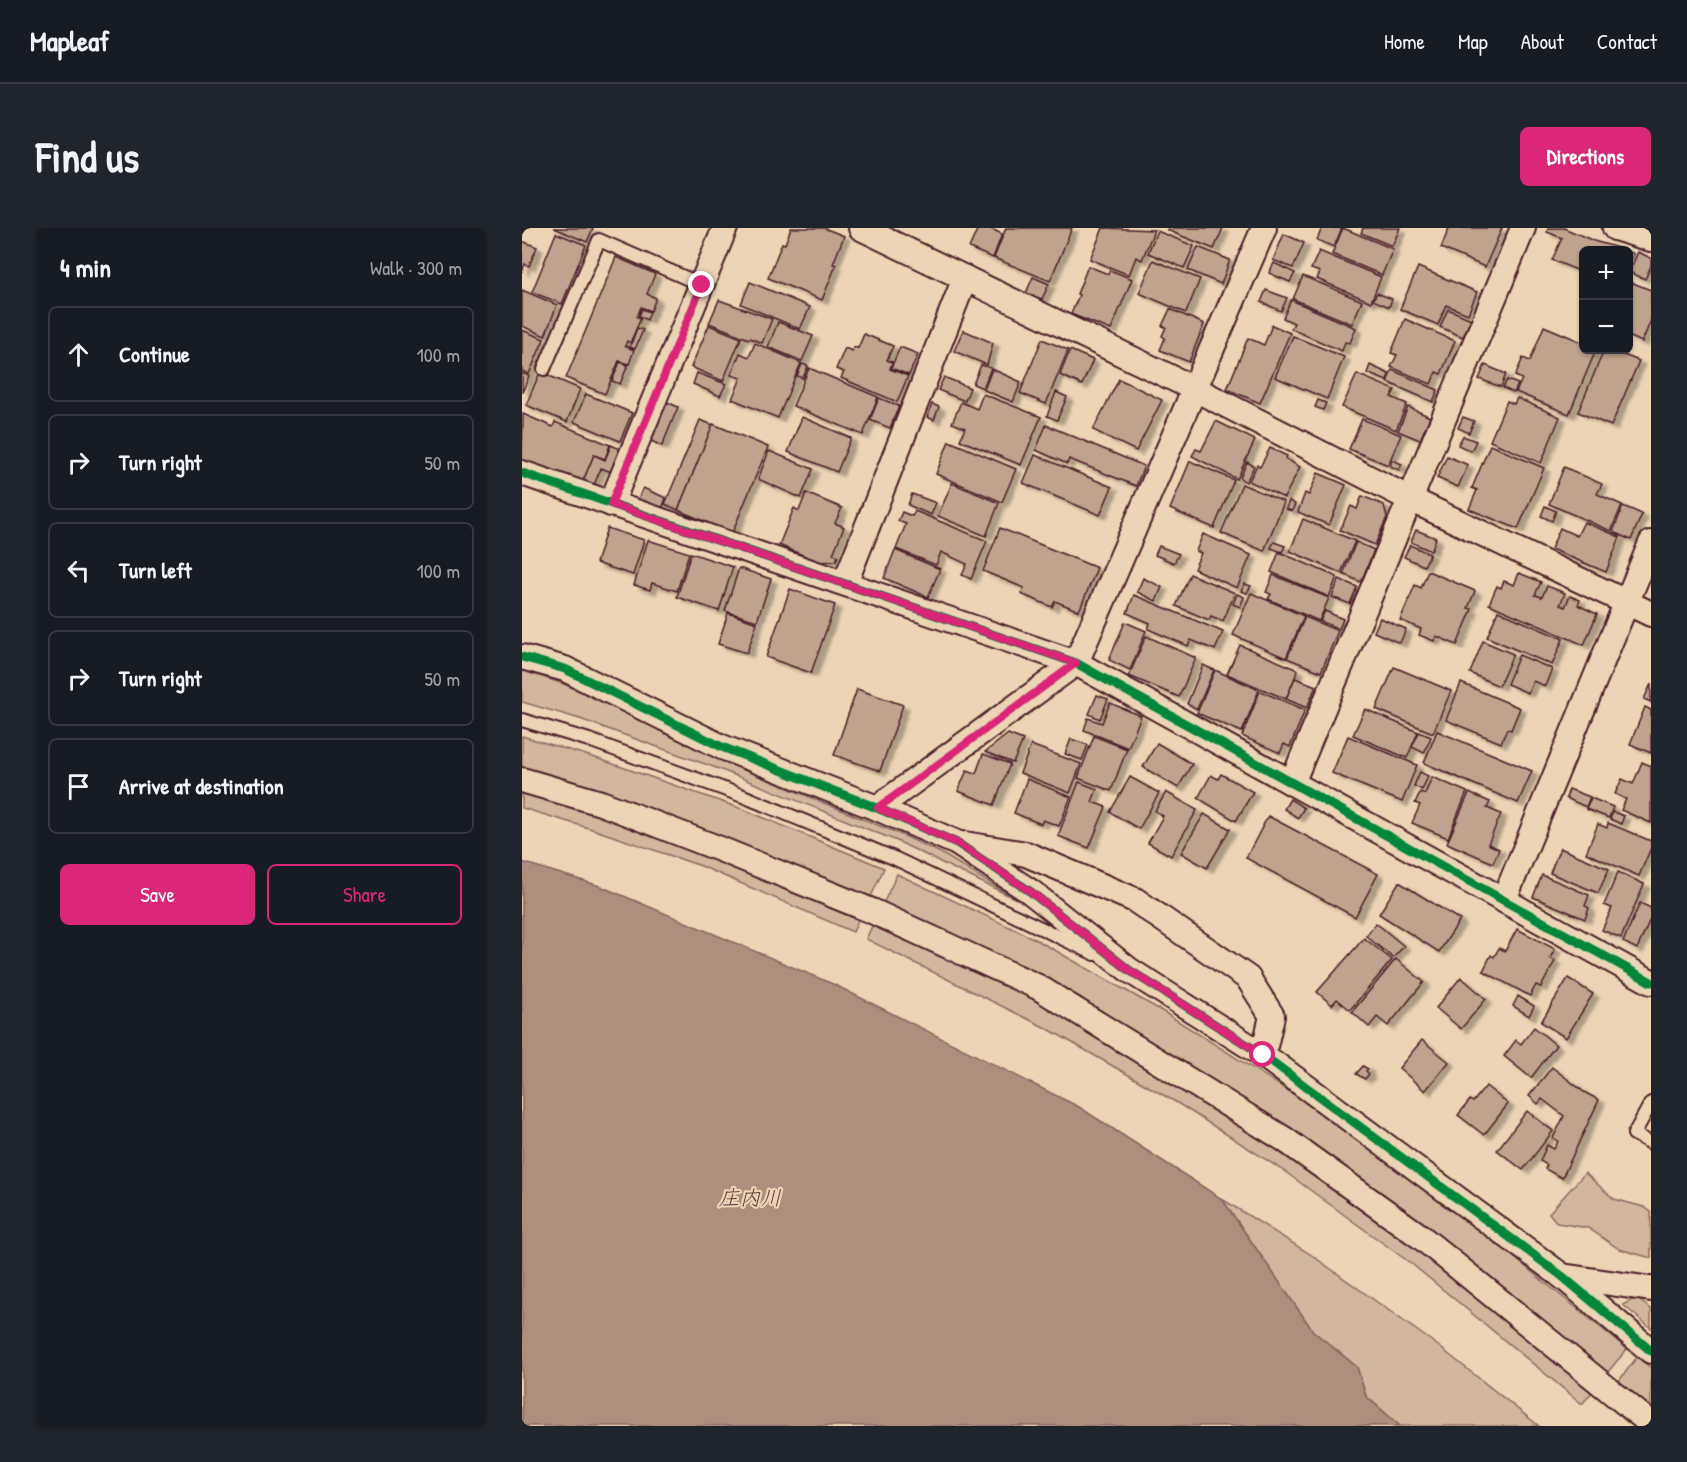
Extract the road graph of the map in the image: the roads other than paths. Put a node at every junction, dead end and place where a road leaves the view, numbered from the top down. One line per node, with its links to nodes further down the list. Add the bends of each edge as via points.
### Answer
1 (725, 228): 8 (street)
2 (861, 228): 7 (street)
3 (1264, 228): 10 (street)
4 (1523, 228): 12 (street)
5 (1615, 228): 6 (street)
6 (1651, 239)
7 (965, 278): 10 (street); 15 (street)
8 (702, 285): 9 (lane, via 599,240); 13 (street)
9 (544, 369)
10 (1195, 389): 12 (street); 19 (street)
11 (522, 473): 13 (street)
12 (1410, 500): 16 (street); 22 (street)
13 (611, 504): 15 (street)
14 (1651, 543): 16 (street)
15 (844, 584): 19 (street)
16 (1627, 602): 17 (street); 25 (street)
17 (1651, 614)
18 (522, 657): 23 (street, via 565,669 722,747)
19 (1076, 663): 22 (street); 23 (street)
20 (522, 720): 26 (lane, via 589,740 798,818 896,859)
21 (522, 780): 34 (street, via 601,803 720,849 872,910 1038,987 1284,1139 1421,1237)
22 (1292, 783): 25 (street)
23 (878, 808): 24 (street)
24 (957, 843): 26 (street, via 1031,892); 28 (street, via 1026,854 1135,900 1248,978 1272,1016)
25 (1504, 900): 27 (street)
26 (1129, 970): 28 (street)
27 (1651, 981)
28 (1263, 1055): 31 (street)
29 (1651, 1103): 30 (lane, via 1634,1134)
30 (1651, 1143)
31 (1562, 1276): 32 (street); 33 (street)
32 (1651, 1289)
33 (1651, 1351)
34 (1651, 1424)

